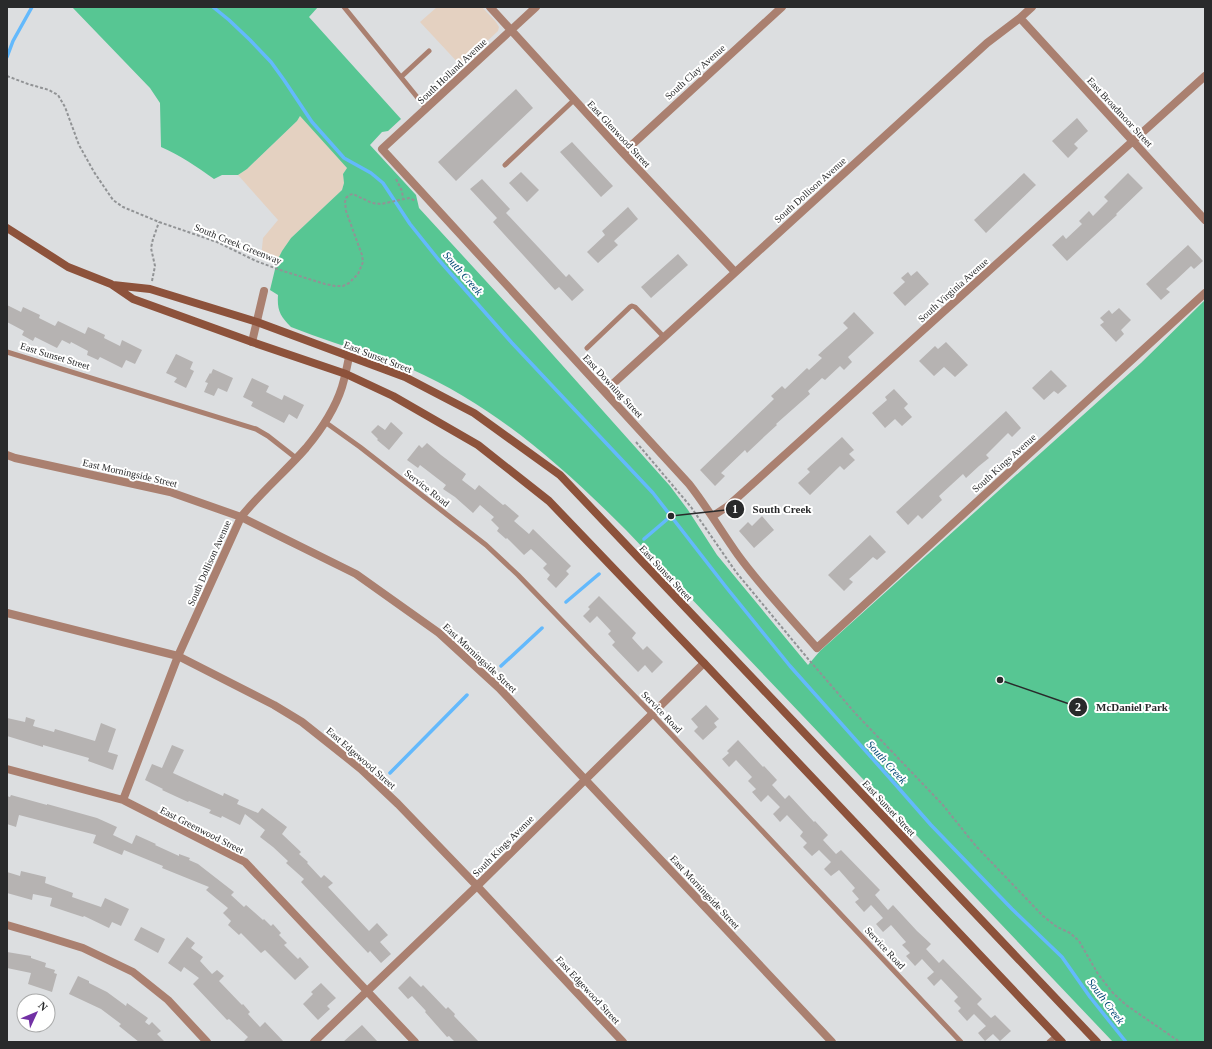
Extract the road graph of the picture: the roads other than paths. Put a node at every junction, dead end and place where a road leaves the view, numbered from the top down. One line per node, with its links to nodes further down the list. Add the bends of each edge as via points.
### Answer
1 (344, 7): 10 (lane)
2 (490, 7): 7 (street, East Glenwood Street)
3 (536, 7): 7 (street, South Holland Avenue)
4 (782, 7): 15 (street, South Clay Avenue)
5 (1032, 7): 6 (street, South Dollison Avenue)
6 (1020, 18): 13 (street, East Broadmoor Street); 19 (street, South Dollison Avenue, via 987,43)
7 (510, 31): 11 (street, East Glenwood Street); 12 (street, South Holland Avenue)
8 (429, 51): 10 (lane)
9 (1205, 76): 13 (street, South Virginia Avenue)
10 (401, 77): 12 (lane)
11 (574, 100): 15 (street, East Glenwood Street); 16 (lane)
12 (426, 108): 14 (street, South Holland Avenue)
13 (1133, 142): 17 (street, East Broadmoor Street); 34 (street, South Virginia Avenue, via 734,500)
14 (382, 149): 30 (street, East Downing Street)
15 (622, 153): 19 (street, East Glenwood Street)
16 (505, 165)
17 (1205, 220)
18 (7, 228): 20 (main road, East Sunset Street, via 68,267)
19 (735, 272): 24 (street, South Dollison Avenue)
20 (111, 284): 23 (main road, East Sunset Street, via 150,289); 25 (main road, East Sunset Street, via 133,299)
21 (264, 291): 23 (street)
22 (1205, 293): 37 (street, South Kings Avenue)
23 (257, 322): 25 (street); 28 (main road, East Sunset Street)
24 (664, 337): 26 (lane, via 632,306); 30 (street, South Dollison Avenue)
25 (252, 342): 29 (main road, East Sunset Street)
26 (587, 348)
27 (7, 352): 33 (lane, East Sunset Street, via 256,429)
28 (349, 357): 29 (street, South Dollison Avenue); 56 (main road, East Sunset Street, via 405,377 474,413 560,476)
29 (346, 374): 31 (street, South Dollison Avenue); 39 (main road, East Sunset Street, via 393,396 478,445 549,501)
30 (605, 392): 34 (street, East Downing Street, via 689,484)
31 (325, 422): 33 (street, South Dollison Avenue); 40 (lane, Service Road, via 502,559)
32 (7, 455): 35 (street, East Morningside Street, via 170,492)
33 (296, 458): 35 (street, South Dollison Avenue)
34 (713, 516): 37 (street, East Downing Street, via 738,555)
35 (241, 517): 38 (street, South Dollison Avenue); 42 (street, East Morningside Street, via 356,574 439,633 499,688)
36 (7, 613): 38 (street, East Edgewood Street)
37 (817, 648)
38 (178, 656): 43 (street, South Dollison Avenue); 44 (street, East Edgewood Street, via 302,722 361,769)
39 (704, 663): 40 (street, South Kings Avenue); 47 (main road, East Sunset Street)
40 (652, 714): 42 (street, South Kings Avenue); 53 (lane, Service Road)
41 (7, 769): 43 (street, East Greenwood Street)
42 (585, 780): 44 (street, South Kings Avenue); 52 (street, East Morningside Street)
43 (122, 800): 46 (street, East Greenwood Street, via 245,862)
44 (477, 886): 46 (street, South Kings Avenue); 51 (street, East Edgewood Street)
45 (7, 925): 48 (street, via 82,948 133,972 168,1000)
46 (368, 991): 49 (street, South Kings Avenue); 50 (street, East Greenwood Street)
47 (1056, 1036): 54 (lane); 55 (main road, East Sunset Street)
48 (207, 1042)
49 (314, 1042)
50 (415, 1042)
51 (623, 1042)
52 (832, 1042)
53 (961, 1042)
54 (1049, 1042)
55 (1062, 1042)
56 (1097, 1042)

